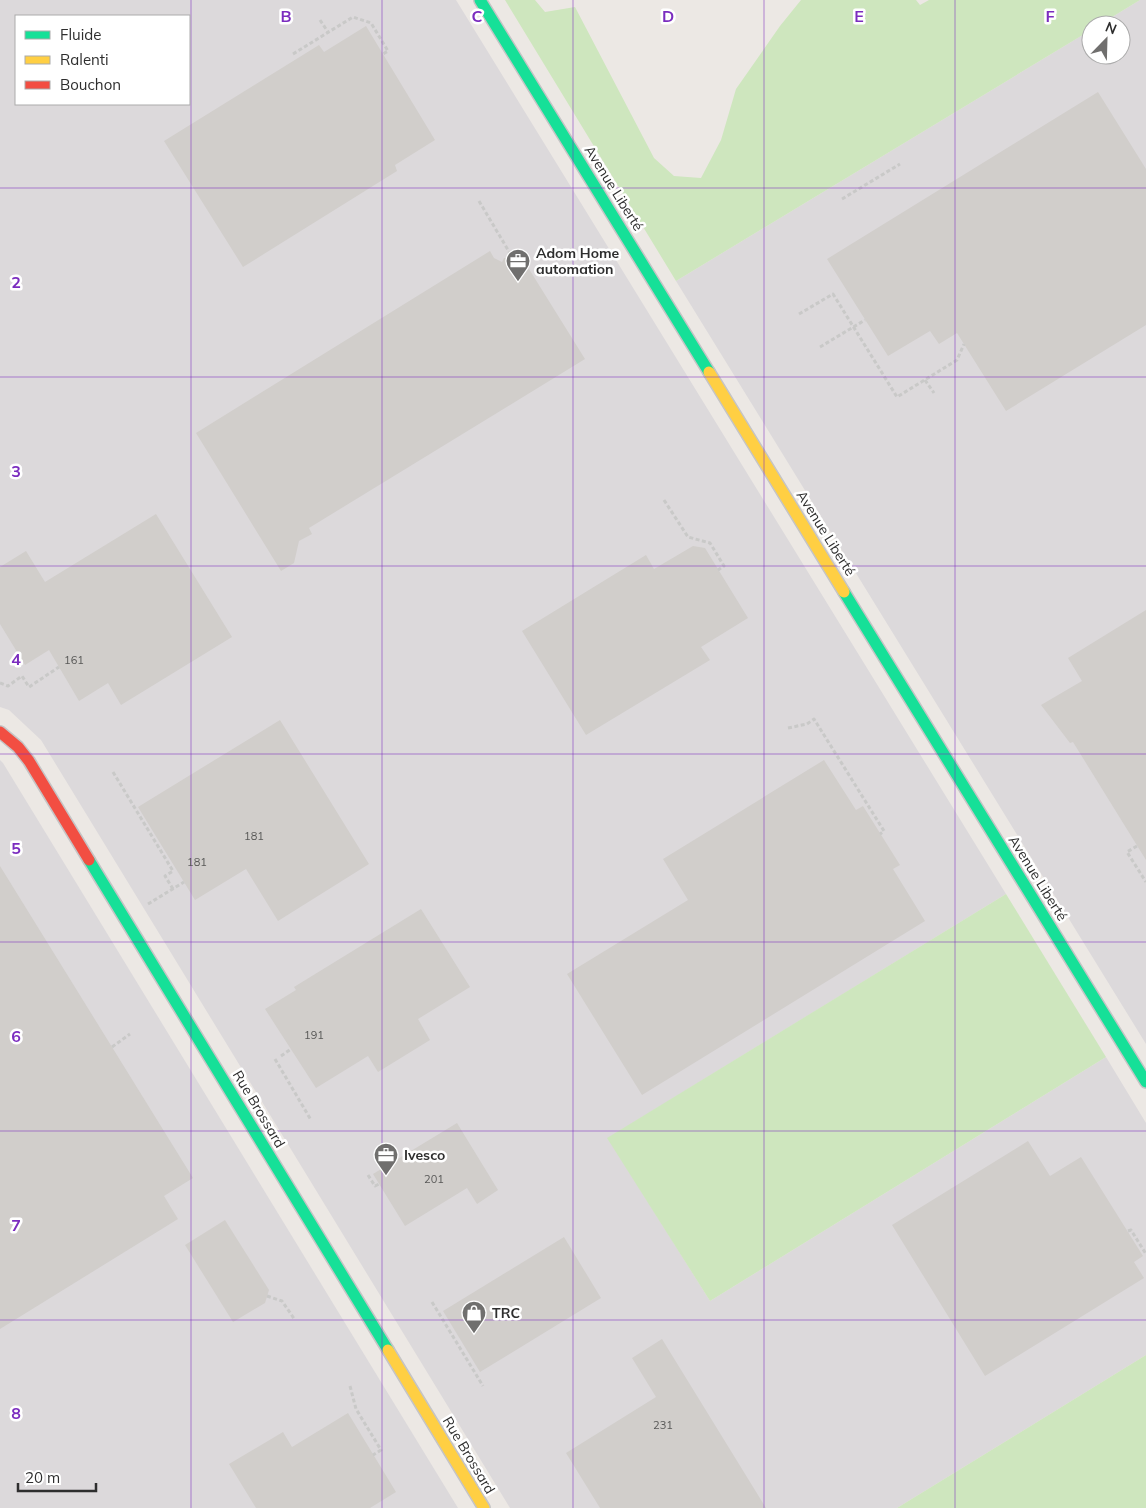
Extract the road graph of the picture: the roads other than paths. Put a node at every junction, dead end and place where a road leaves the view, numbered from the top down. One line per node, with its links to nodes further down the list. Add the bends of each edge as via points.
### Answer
1 (480, 0): 3 (street, Avenue Liberté)
2 (0, 732): 4 (street, Rue Brossard, via 29,761)
3 (1146, 1082)
4 (484, 1508)

